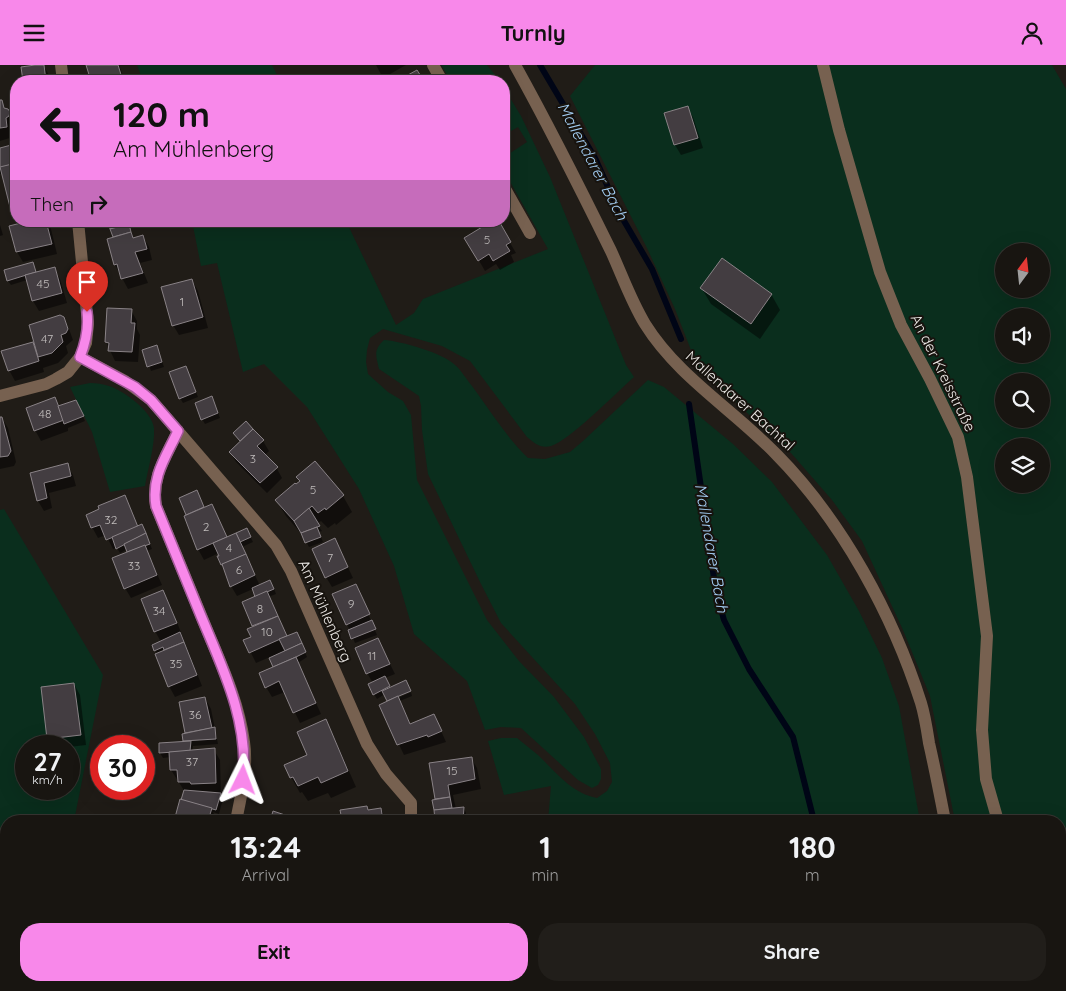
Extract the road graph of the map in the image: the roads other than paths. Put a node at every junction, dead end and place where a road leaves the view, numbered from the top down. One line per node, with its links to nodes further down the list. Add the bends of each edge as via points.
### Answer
1 (515, 65): 11 (street, Mallendarer Bachtal, via 545,118 644,323 669,357 778,455 814,497 879,601 922,705)
2 (823, 65): 12 (street, An der Kreisstraße, via 880,272 901,325 958,437 974,528 987,636 982,730 986,779)
3 (510, 198): 5 (street)
4 (79, 227): 6 (street, via 88,324 86,343)
5 (530, 233)
6 (80, 357): 7 (street, via 68,372 46,384); 8 (street, Am Mühlenberg, via 135,387)
7 (0, 396)
8 (178, 431): 9 (street, via 156,479 156,506 237,710 244,743 242,792); 10 (street, Am Mühlenberg, via 276,545 367,744 386,774 411,803)
9 (237, 815)
10 (411, 815)
11 (944, 815)
12 (996, 815)

